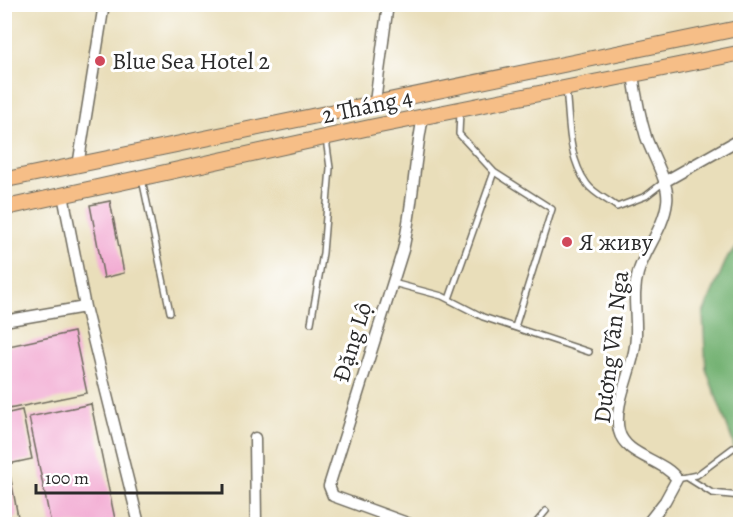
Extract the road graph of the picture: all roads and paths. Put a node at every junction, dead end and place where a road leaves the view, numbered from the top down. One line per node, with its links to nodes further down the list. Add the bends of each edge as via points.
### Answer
1 (104, 4): 14 (street)
2 (388, 4): 8 (street)
3 (738, 4): 4 (lane)
4 (740, 28): 8 (main road, 2 Tháng 4)
5 (741, 53): 6 (main road, 2 Tháng 4)
6 (633, 75): 7 (main road, 2 Tháng 4); 18 (street, Dương Vân Nga, via 645,134)
7 (566, 89): 9 (main road, 2 Tháng 4); 18 (lane, via 569,135 587,185 616,207 646,196)
8 (375, 102): 11 (main road); 14 (main road, 2 Tháng 4)
9 (460, 110): 10 (main road, 2 Tháng 4); 15 (lane, via 459,134)
10 (423, 117): 11 (main road, 2 Tháng 4); 21 (street, Đặng Lộ, via 408,228)
11 (372, 126): 12 (main road, 2 Tháng 4)
12 (326, 137): 16 (main road, 2 Tháng 4); 26 (lane, via 330,168 323,252)
13 (741, 139): 18 (street)
14 (78, 166): 17 (main road, 2 Tháng 4)
15 (494, 172): 22 (lane); 27 (lane, via 552,209)
16 (141, 177): 19 (main road, 2 Tháng 4); 24 (lane)
17 (4, 180)
18 (664, 182): 31 (street, Dương Vân Nga, via 668,199 664,216 636,279 635,347 619,424 629,447)
19 (63, 195): 20 (main road, 2 Tháng 4); 23 (street)
20 (4, 208)
21 (392, 283): 22 (lane); 36 (street, Đặng Lộ, via 329,486 333,496)
22 (449, 299): 27 (lane, via 483,317)
23 (85, 307): 25 (street); 34 (street)
24 (170, 312)
25 (4, 321)
26 (311, 323)
27 (515, 327): 28 (lane)
28 (589, 352)
29 (255, 438): 35 (street)
30 (733, 448): 31 (lane, via 697,475)
31 (682, 479): 32 (lane, via 712,493); 38 (street)
32 (741, 496)
33 (546, 511): 37 (lane)
34 (138, 525)
35 (256, 525)
36 (411, 525)
37 (536, 525)
38 (647, 525)

